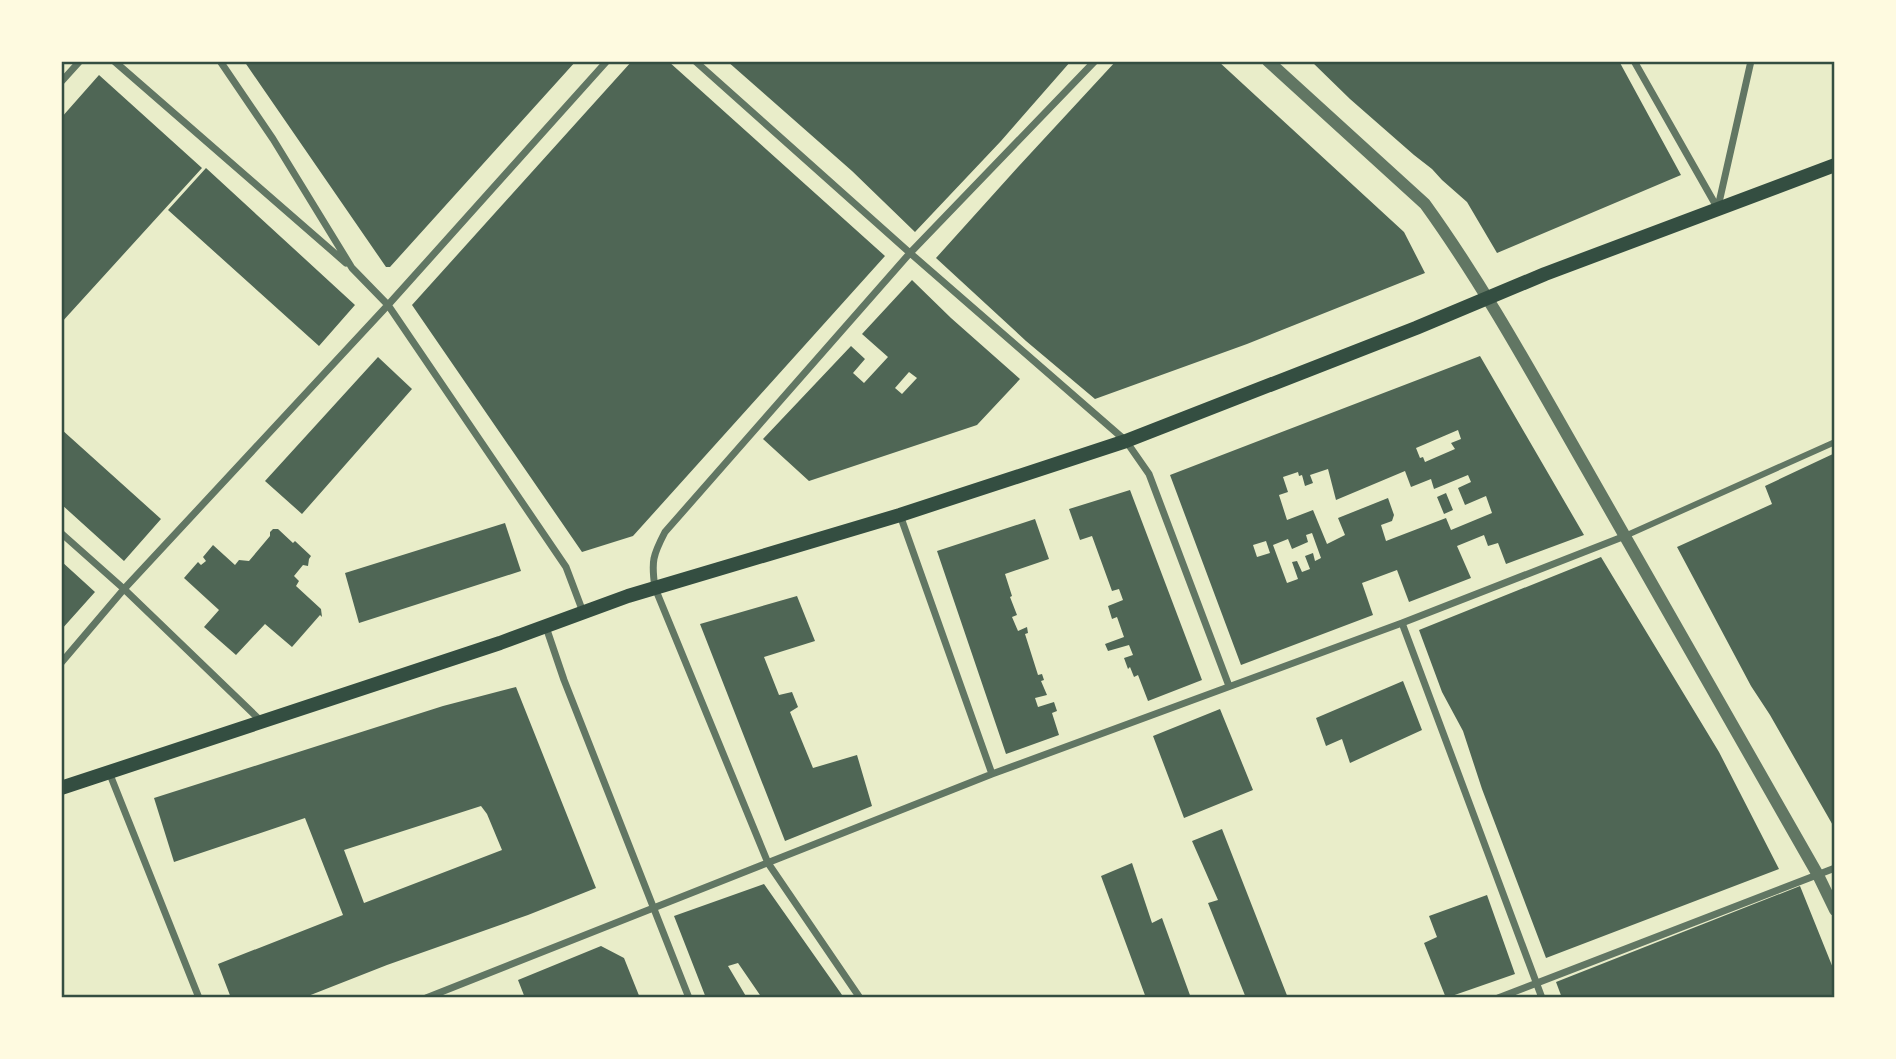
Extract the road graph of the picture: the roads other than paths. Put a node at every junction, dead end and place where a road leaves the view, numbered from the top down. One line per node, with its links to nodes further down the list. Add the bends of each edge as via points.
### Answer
1 (80, 61): 10 (street)
2 (114, 61): 14 (street)
3 (220, 61): 14 (street)
4 (607, 61): 16 (street)
5 (695, 61): 13 (street)
6 (1095, 61): 13 (street)
7 (1268, 61): 15 (street, via 1425,204)
8 (1634, 61): 12 (street)
9 (1751, 61): 12 (street)
10 (61, 82)
11 (1835, 165): 12 (main road)
12 (1718, 209): 15 (main road)
13 (910, 253): 17 (street); 22 (street, via 665,532 654,553)
14 (352, 268): 16 (street)
15 (1488, 298): 17 (main road); 21 (street)
16 (388, 305): 23 (street); 24 (street, via 566,567)
17 (1126, 441): 19 (main road); 28 (street, via 1149,474)
18 (1835, 442): 21 (street)
19 (900, 515): 22 (main road); 31 (street)
20 (61, 533): 23 (street)
21 (1625, 536): 25 (street); 35 (street)
22 (655, 587): 24 (main road); 33 (street)
23 (124, 589): 27 (street); 29 (street)
24 (583, 613): 26 (main road)
25 (1402, 623): 28 (street); 38 (street)
26 (547, 627): 29 (main road); 36 (street)
27 (61, 663)
28 (1229, 686): 31 (street)
29 (262, 722): 30 (main road)
30 (109, 771): 32 (main road); 39 (street)
31 (992, 774): 33 (street)
32 (61, 788)
33 (768, 863): 36 (street); 42 (street)
34 (1835, 868): 35 (street)
35 (1818, 875): 37 (street); 38 (street)
36 (653, 908): 40 (street); 41 (street)
37 (1835, 910)
38 (1537, 983): 43 (street); 44 (street)
39 (199, 998)
40 (426, 998)
41 (689, 998)
42 (860, 998)
43 (1499, 998)
44 (1542, 998)

